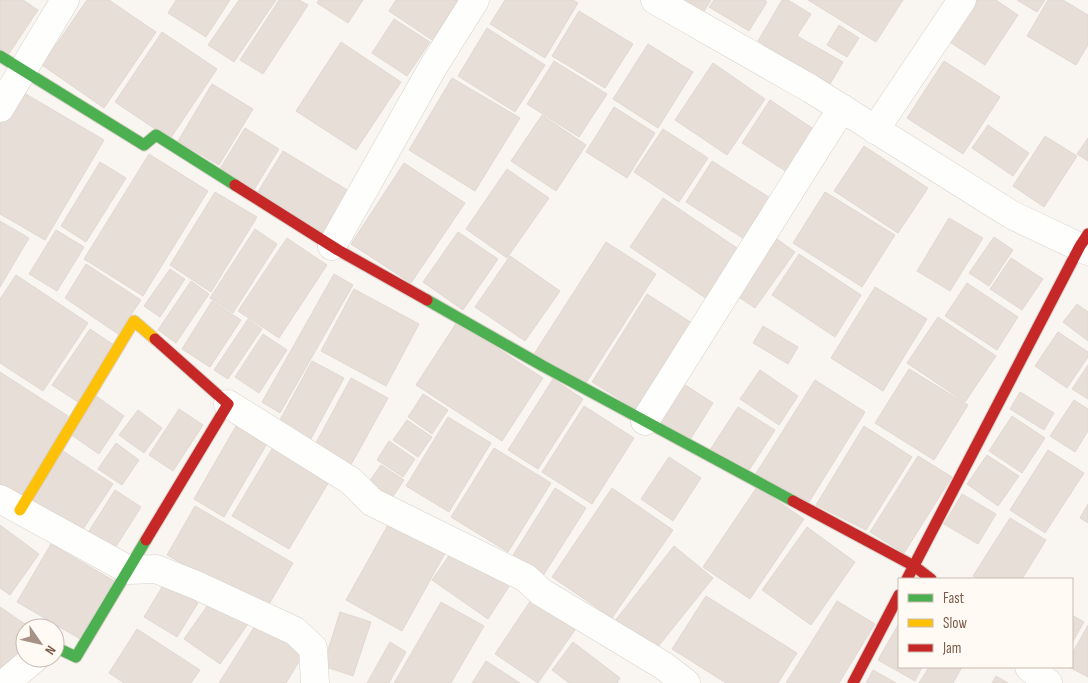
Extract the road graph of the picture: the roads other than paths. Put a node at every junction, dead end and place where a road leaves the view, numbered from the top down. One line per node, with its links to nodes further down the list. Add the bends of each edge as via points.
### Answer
1 (65, 0): 5 (street)
2 (475, 0): 10 (street)
3 (655, 0): 7 (street)
4 (962, 0): 8 (street)
5 (11, 63): 6 (street); 10 (street, via 144,145 156,135)
6 (0, 108)
7 (842, 108): 8 (street); 12 (street)
8 (875, 130): 9 (street, via 1012,215)
9 (1085, 244): 14 (street)
10 (332, 246): 12 (street)
11 (228, 404): 13 (street, via 134,321); 15 (street); 24 (street, via 350,481 372,502 526,578 541,592 664,666)
12 (646, 421): 14 (street)
13 (10, 504): 15 (street)
14 (914, 566): 16 (street); 17 (street)
15 (129, 570): 19 (street, via 76,657); 23 (street, via 156,569 295,631 313,648)
16 (908, 578)
17 (930, 578)
18 (898, 597): 25 (street)
19 (65, 652)
20 (23, 668): 22 (street)
21 (1030, 668): 26 (street)
22 (5, 683)
23 (315, 683)
24 (686, 683)
25 (853, 683)
26 (1048, 683)

